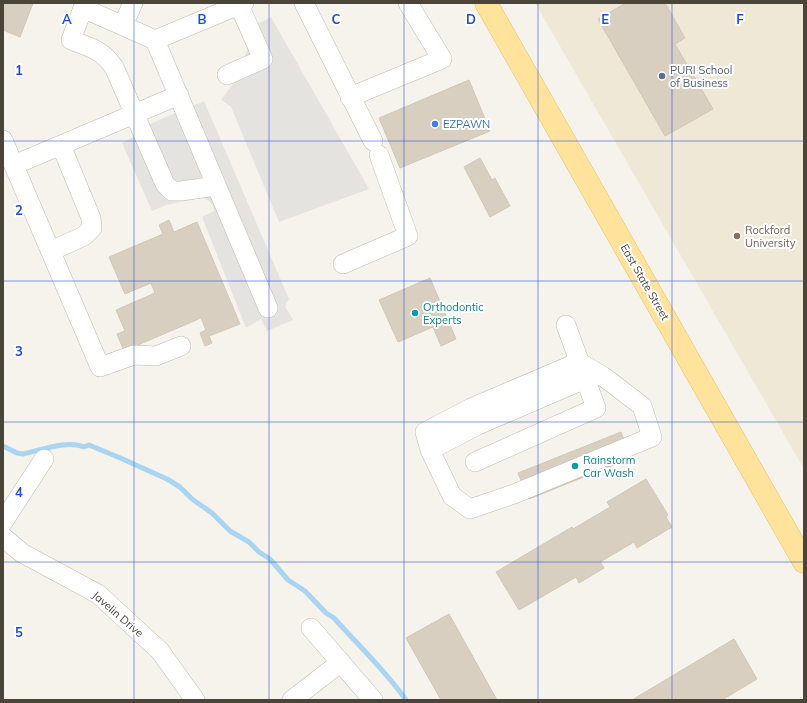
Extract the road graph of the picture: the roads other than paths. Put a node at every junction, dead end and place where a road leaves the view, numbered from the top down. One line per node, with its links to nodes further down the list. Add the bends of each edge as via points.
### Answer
1 (132, 3): 7 (street)
2 (304, 3): 11 (street)
3 (408, 3): 11 (street, via 442,59)
4 (486, 3): 27 (main road, East State Street)
5 (241, 4): 8 (street); 9 (street, via 263,59)
6 (84, 6): 7 (street); 12 (street, via 71,40 97,50 107,57)
7 (123, 25): 8 (street)
8 (156, 40): 10 (street)
9 (227, 75)
10 (179, 95): 12 (street); 16 (street)
11 (350, 97): 18 (street, via 376,148 408,236)
12 (135, 114): 14 (street); 16 (street, via 165,184 172,191)
13 (3, 140): 15 (street)
14 (61, 145): 15 (street); 17 (street, via 91,218 92,228 84,236)
15 (14, 165): 17 (street)
16 (216, 186): 19 (street)
17 (51, 252): 21 (street, via 100,367 134,355 156,356)
18 (343, 264)
19 (268, 308)
20 (566, 325): 22 (street)
21 (181, 346)
22 (581, 370): 22 (street, via 478,425 428,446 452,496 470,510 652,437 642,406 604,377); 24 (street, via 596,408)
23 (44, 459): 25 (street)
24 (475, 462)
25 (3, 522)
26 (3, 537): 30 (street, Javelin Drive, via 22,553 98,594 160,651)
27 (804, 562)
28 (311, 628): 29 (street)
29 (341, 662): 31 (street); 32 (street)
30 (195, 700)
31 (292, 700)
32 (373, 700)

